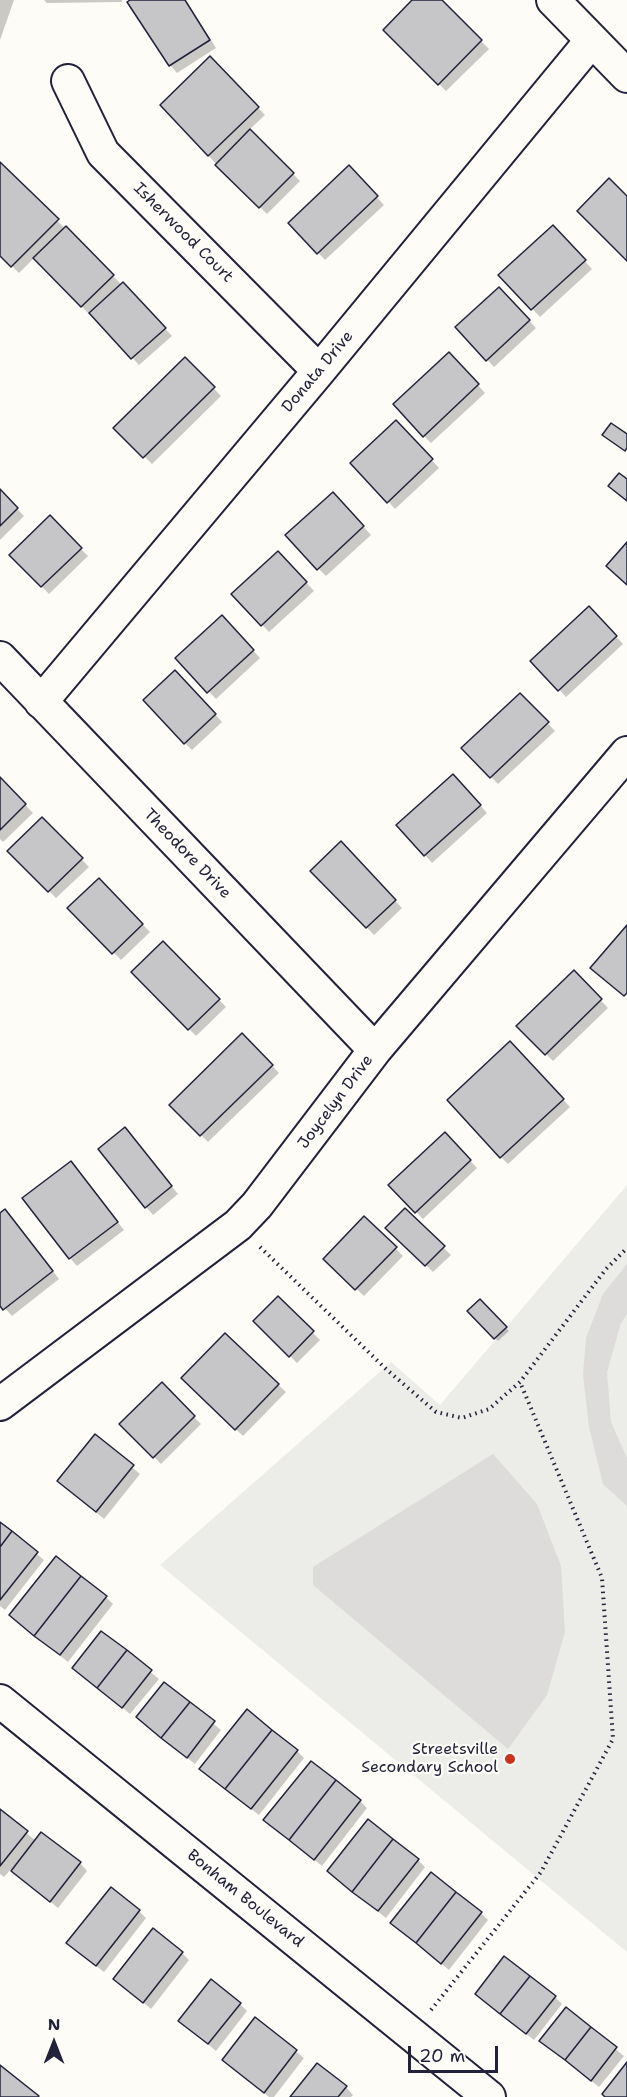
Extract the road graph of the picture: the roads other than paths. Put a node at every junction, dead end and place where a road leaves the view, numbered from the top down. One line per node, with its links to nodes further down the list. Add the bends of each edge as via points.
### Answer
1 (553, 0): 2 (street)
2 (592, 39): 3 (street); 5 (street, Donata Drive)
3 (627, 76)
4 (68, 81): 5 (street, Isherwood Court, via 103,153)
5 (319, 370): 7 (street, Donata Drive)
6 (0, 658): 7 (street, Theodore Drive)
7 (41, 702): 9 (street, Theodore Drive)
8 (627, 753): 9 (street, Joycelyn Drive)
9 (375, 1050): 10 (street, Joycelyn Drive, via 238,1225)
10 (0, 1404)
11 (0, 1701): 12 (street, Bonham Boulevard)
12 (489, 2097)

